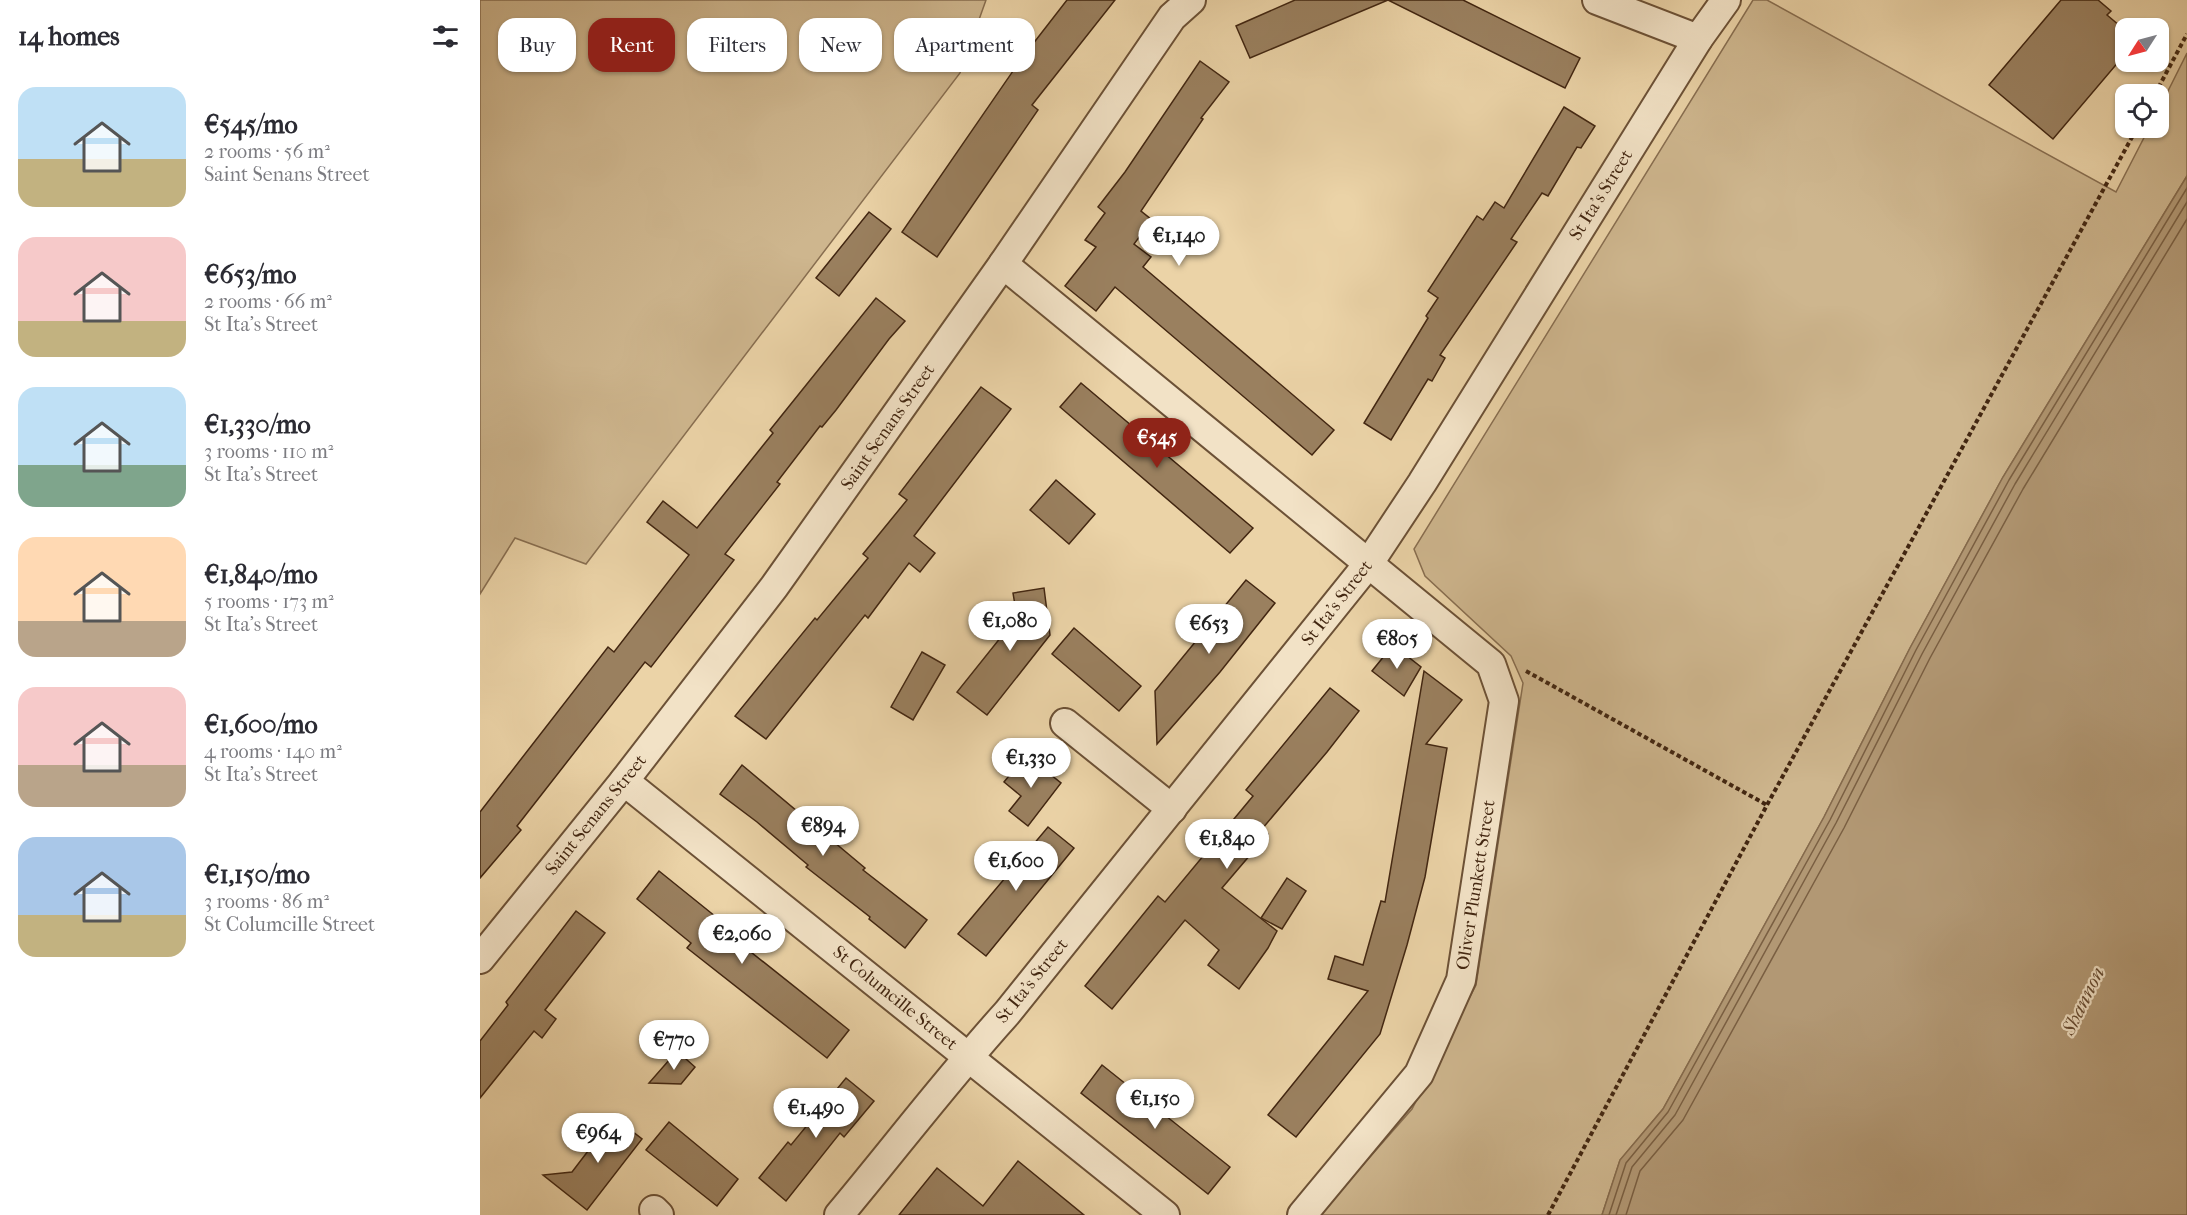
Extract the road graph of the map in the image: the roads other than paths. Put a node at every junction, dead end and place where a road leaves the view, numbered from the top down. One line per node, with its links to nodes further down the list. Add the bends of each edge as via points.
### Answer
1 (1191, 0): 5 (street, Saint Senans Street, via 1172,17)
2 (1597, 0): 4 (street)
3 (1726, 0): 4 (street, St Ita's Street)
4 (1698, 39): 6 (street, St Ita's Street)
5 (1004, 264): 6 (street); 8 (street, Saint Senans Street, via 774,587)
6 (1369, 563): 9 (street, St Ita's Street); 14 (street, Oliver Plunkett Street, via 1491,664 1504,701 1461,980 1419,1074)
7 (1065, 723): 9 (street)
8 (624, 781): 10 (street, Saint Senans Street); 11 (street, St Columcille Street)
9 (1172, 809): 11 (street, St Ita's Street)
10 (480, 960)
11 (968, 1057): 12 (street, St Ita's Street); 13 (street, St Columcille Street)
12 (839, 1215)
13 (1165, 1215)
14 (1302, 1215)

